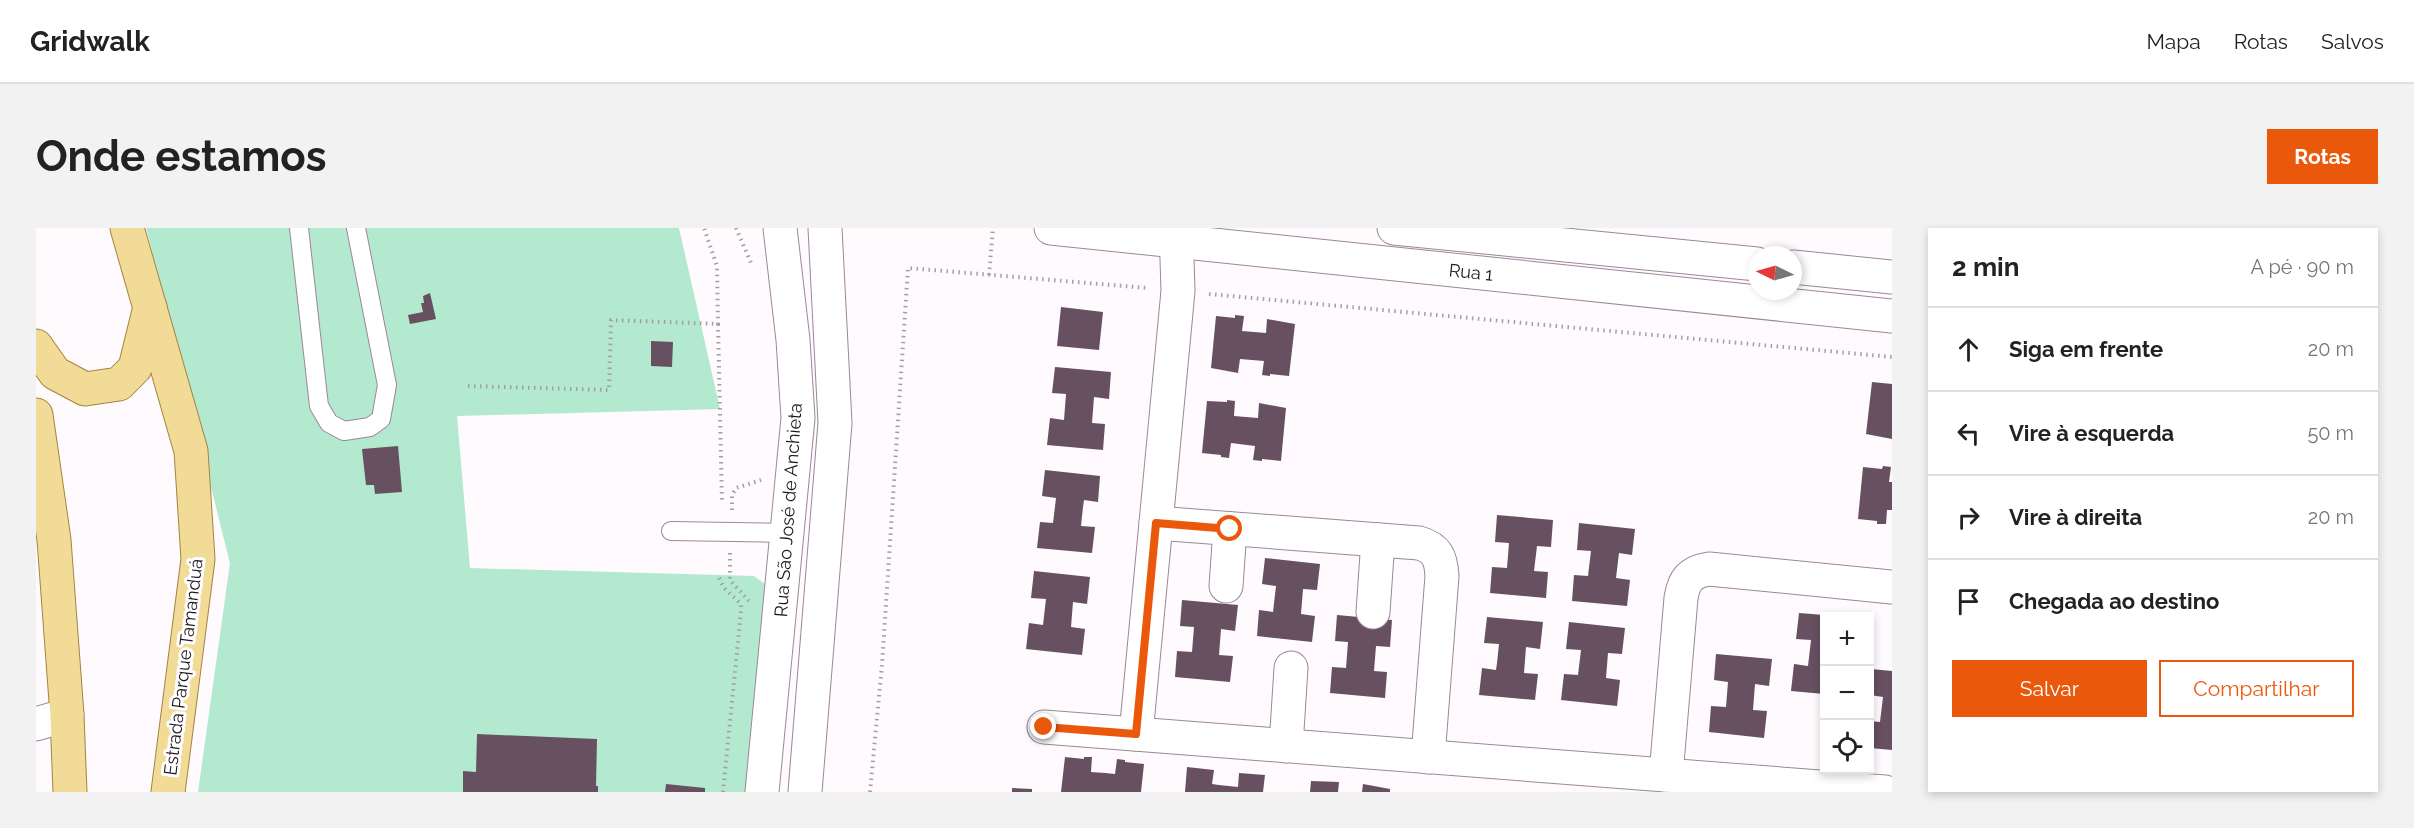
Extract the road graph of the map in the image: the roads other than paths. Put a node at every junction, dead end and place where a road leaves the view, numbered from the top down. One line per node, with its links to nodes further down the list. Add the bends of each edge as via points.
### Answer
1 (127, 228): 12 (main road, Estrada Parque Tamanduá)
2 (299, 228): 3 (lane, via 319,406 329,423 344,431 370,427 381,419 387,385)
3 (356, 228)
4 (780, 228): 19 (street, Rua São José de Anchieta, via 798,418)
5 (825, 228): 35 (street, via 835,423)
6 (1051, 228): 8 (street, Rua 1)
7 (1394, 228): 9 (street, Rua 1)
8 (1175, 234): 13 (street, Rua 1); 16 (street, via 1178,291)
9 (1748, 263)
10 (1802, 268): 11 (street)
11 (1892, 277)
12 (150, 305): 14 (main road, via 135,368 119,384 85,389 55,373); 33 (main road, Estrada Parque Tamanduá, via 191,451 198,559)
13 (1892, 316)
14 (36, 346)
15 (37, 428): 25 (main road, via 54,540)
16 (1156, 523): 17 (street); 28 (street)
17 (1230, 529): 20 (street); 21 (street)
18 (671, 531): 19 (lane)
19 (788, 533): 34 (street, Rua São José de Anchieta)
20 (1378, 540): 23 (street); 30 (street, via 1430,546 1441,563)
21 (1226, 586)
22 (1892, 587): 31 (street, via 1709,570 1689,576 1681,598)
23 (1373, 612)
24 (1291, 668): 29 (street)
25 (67, 715): 26 (street); 32 (main road)
26 (36, 724)
27 (1044, 727): 28 (street)
28 (1136, 734): 29 (street)
29 (1286, 746): 30 (street)
30 (1428, 757): 31 (street)
31 (1666, 775): 36 (street)
32 (70, 792)
33 (168, 792)
34 (762, 792)
35 (805, 792)
36 (1885, 792)

